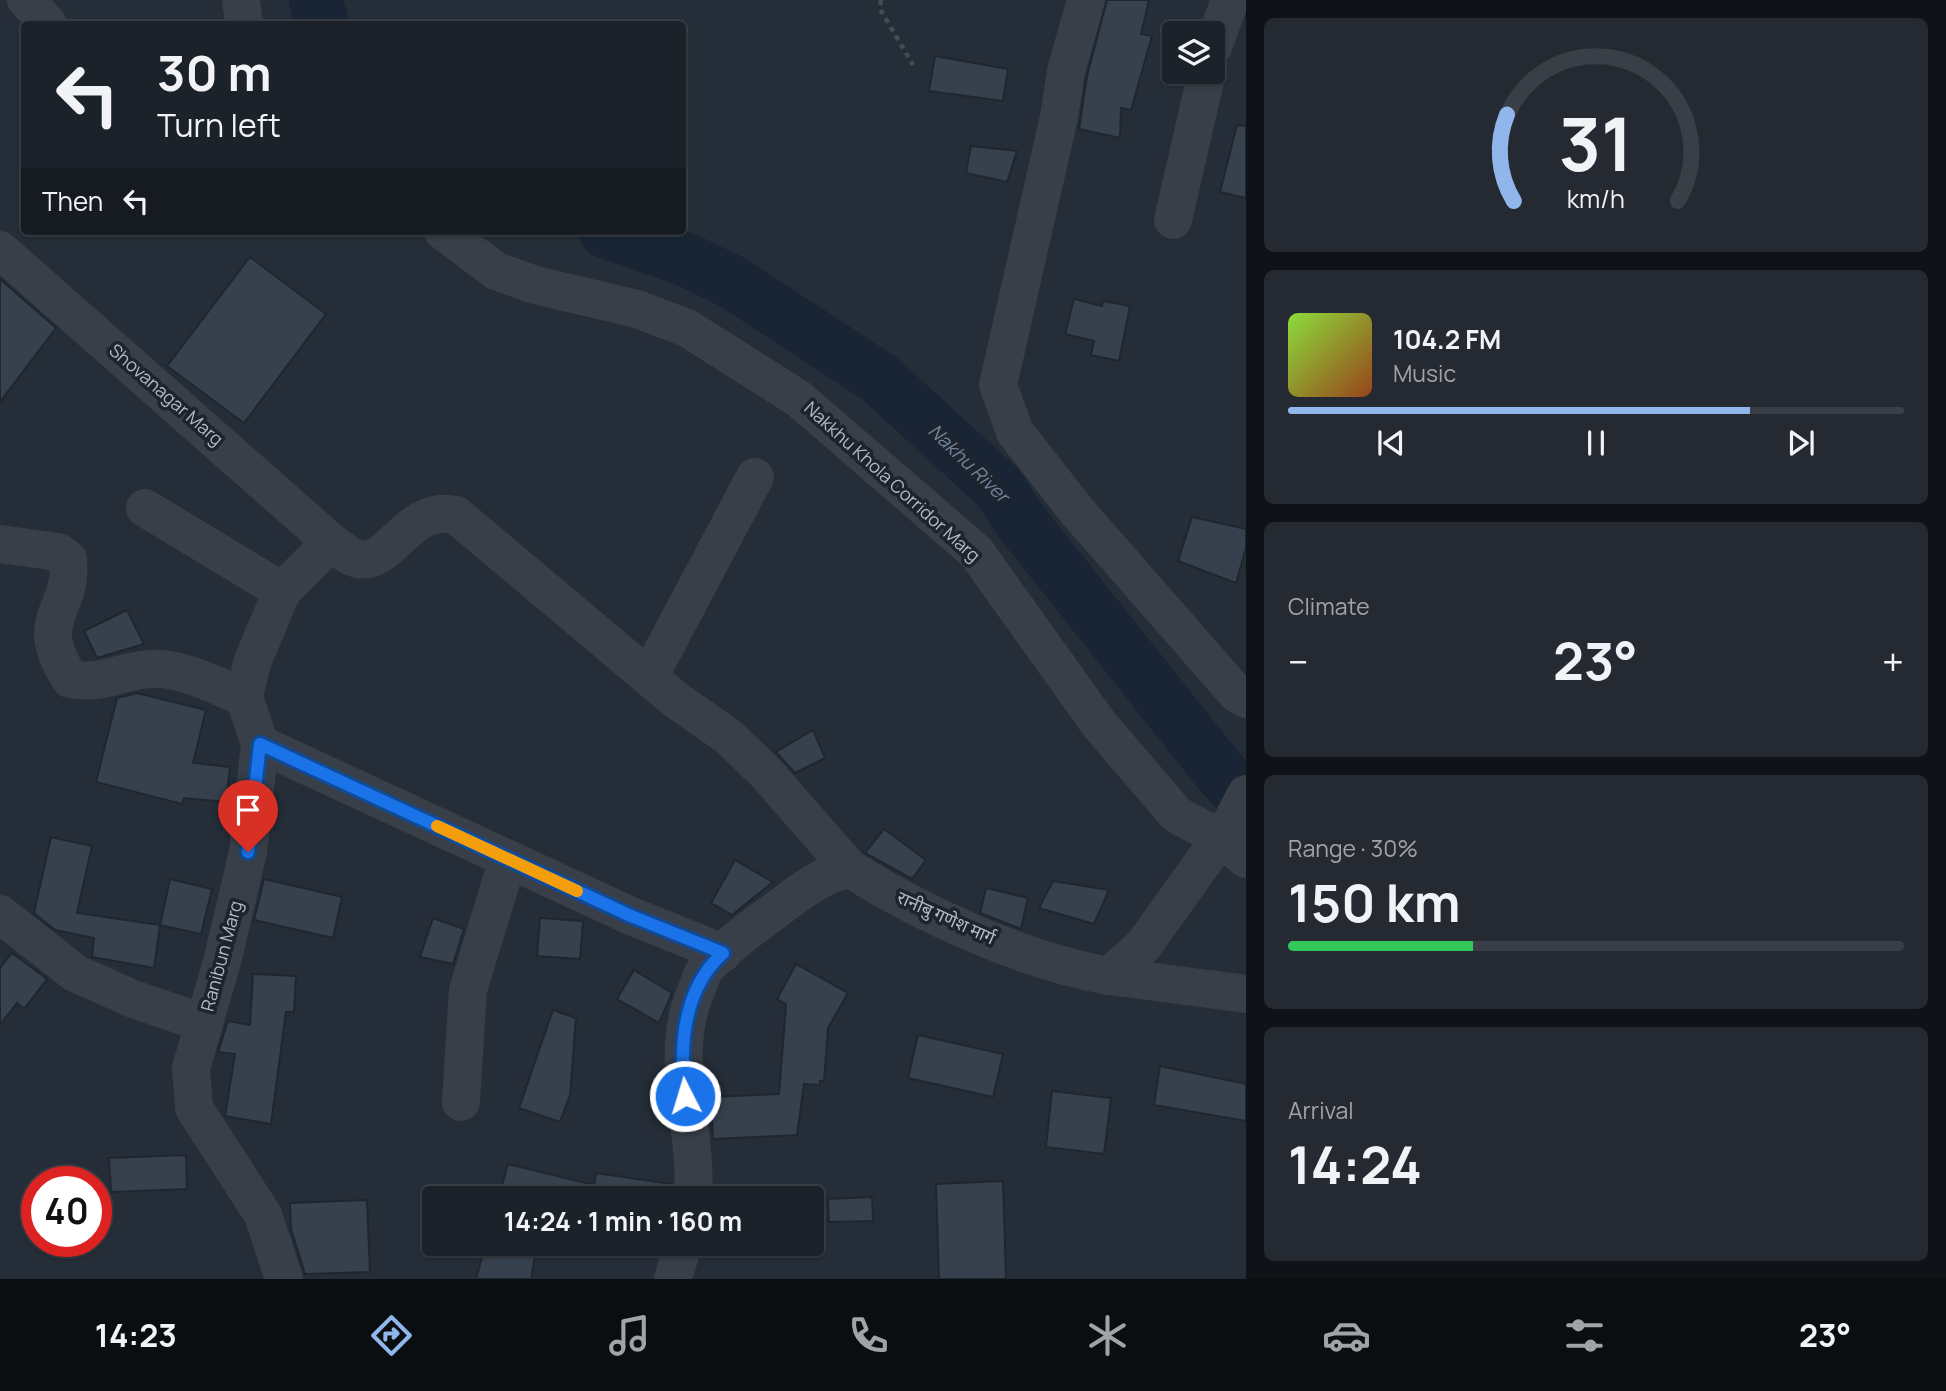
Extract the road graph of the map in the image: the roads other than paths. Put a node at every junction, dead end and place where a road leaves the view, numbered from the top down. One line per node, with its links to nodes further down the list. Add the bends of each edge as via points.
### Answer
1 (26, 0): 5 (street)
2 (241, 0): 6 (street)
3 (1086, 0): 19 (street, via 1066,71 998,385 1015,432 1076,510)
4 (1230, 0): 7 (street)
5 (45, 21)
6 (244, 21)
7 (1222, 21)
8 (1204, 84): 9 (street)
9 (1173, 220)
10 (448, 235): 21 (street, Nakkhu Khola Corridor Marg, via 496,271 637,309 687,328 799,399 976,552 1099,724 1177,816)
11 (0, 250): 14 (street, Shovanagar Marg)
12 (755, 477): 17 (street)
13 (145, 508): 16 (street)
14 (331, 541): 16 (street); 17 (street, Shovanagar Marg, via 354,559 368,560 425,516 456,515)
15 (0, 544): 18 (street, via 58,552 68,559 69,571 51,632 52,646 70,679 92,682 153,669 176,672)
16 (282, 591): 18 (street, via 252,663)
17 (649, 677): 23 (street, रानीबु गणेश मार्ग, via 729,737)
18 (244, 697): 20 (street, Ranibun Marg)
19 (1246, 699)
20 (260, 744): 22 (street); 28 (street, Ranibun Marg, via 248,852)
21 (1236, 829): 26 (street, via 1143,946)
22 (508, 859): 25 (street); 29 (street, via 468,990)
23 (850, 869): 25 (street, via 833,872 799,893); 26 (street, रानीबु गणेश मार्ग, via 900,901 1023,952)
24 (0, 914): 28 (street, Ranibun Marg, via 75,973)
25 (723, 953): 30 (street, via 705,970 686,1016 682,1068)
26 (1109, 976): 27 (street, रानीबु गणेश मार्ग)
27 (1246, 994)
28 (204, 1023): 32 (street, Ranibun Marg, via 191,1068 194,1108 263,1215)
29 (461, 1102)
30 (694, 1186)
31 (680, 1256): 33 (street)
32 (284, 1279)
33 (673, 1279)

